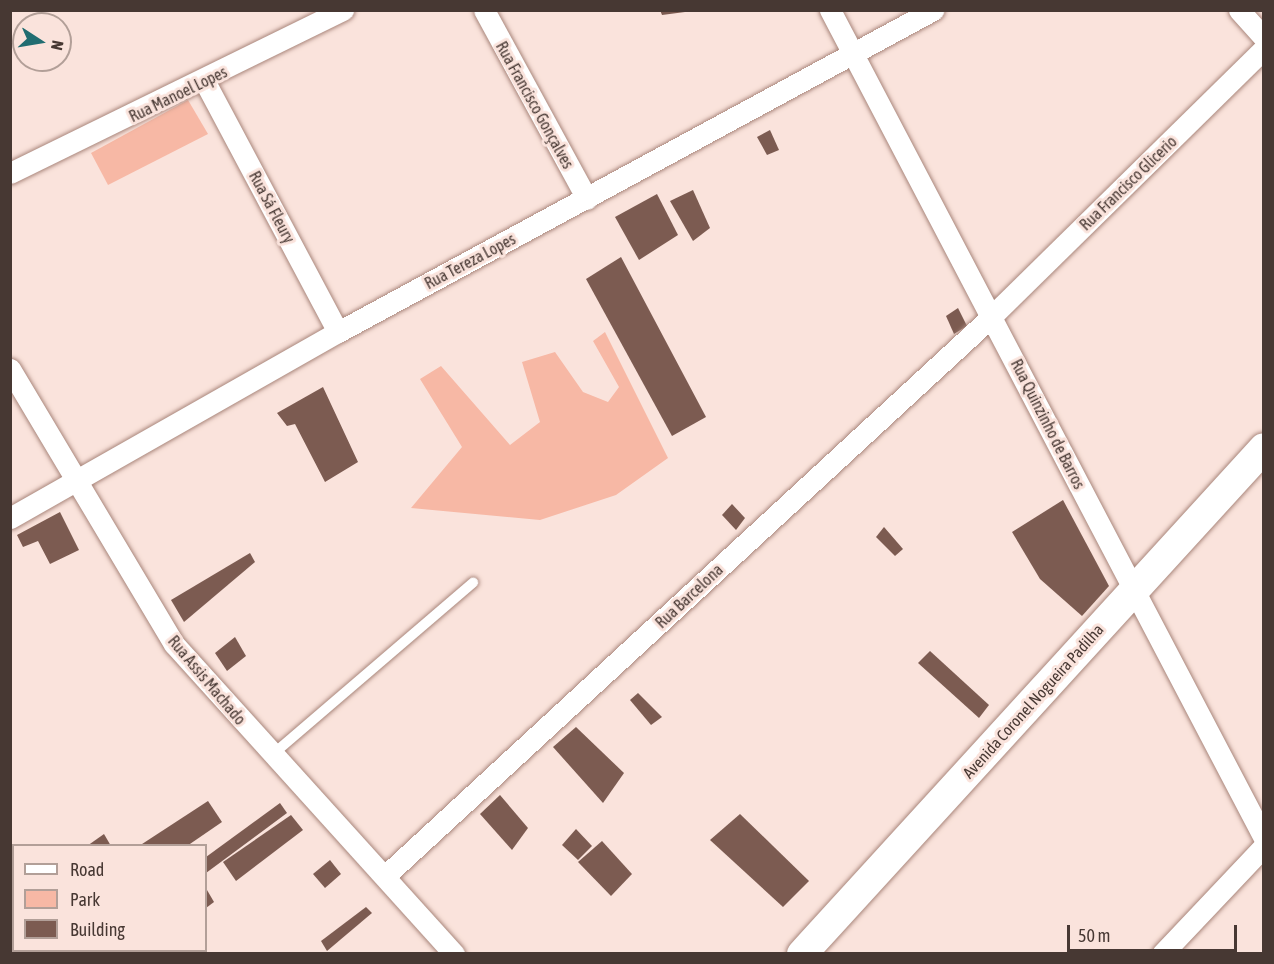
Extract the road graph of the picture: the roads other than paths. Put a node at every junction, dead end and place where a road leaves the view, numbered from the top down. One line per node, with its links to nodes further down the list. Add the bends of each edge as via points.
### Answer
1 (343, 10): 9 (street, Rua Manoel Lopes)
2 (484, 10): 11 (street, Rua Francisco Gonçalves)
3 (830, 10): 8 (street, Rua Quinzinho de Barros)
4 (933, 10): 8 (street, Rua Tereza Lopes)
5 (1239, 10): 6 (street)
6 (1263, 38)
7 (1263, 50): 12 (street, Rua Francisco Glicerio)
8 (852, 53): 11 (street, Rua Tereza Lopes); 12 (street, Rua Quinzinho de Barros)
9 (205, 82): 10 (street, Rua Manoel Lopes); 13 (street, Rua Sá Fleury)
10 (10, 173)
11 (587, 199): 13 (street, Rua Tereza Lopes)
12 (992, 316): 19 (street, Rua Quinzinho de Barros); 23 (street, Rua Barcelona)
13 (338, 332): 16 (street, Rua Tereza Lopes)
14 (10, 369): 16 (street, Rua Assis Machado)
15 (1263, 447): 19 (main road, Avenida Coronel Nogueira Padilha)
16 (74, 483): 17 (street, Rua Tereza Lopes); 20 (street, Rua Assis Machado, via 174,644)
17 (10, 518)
18 (473, 583): 20 (lane)
19 (1134, 589): 21 (street, Rua Quinzinho de Barros); 25 (main road, Avenida Coronel Nogueira Padilha)
20 (272, 755): 23 (street, Rua Assis Machado)
21 (1263, 838)
22 (1263, 846): 26 (street)
23 (385, 876): 24 (street, Rua Assis Machado)
24 (454, 954)
25 (802, 954)
26 (1162, 954)

